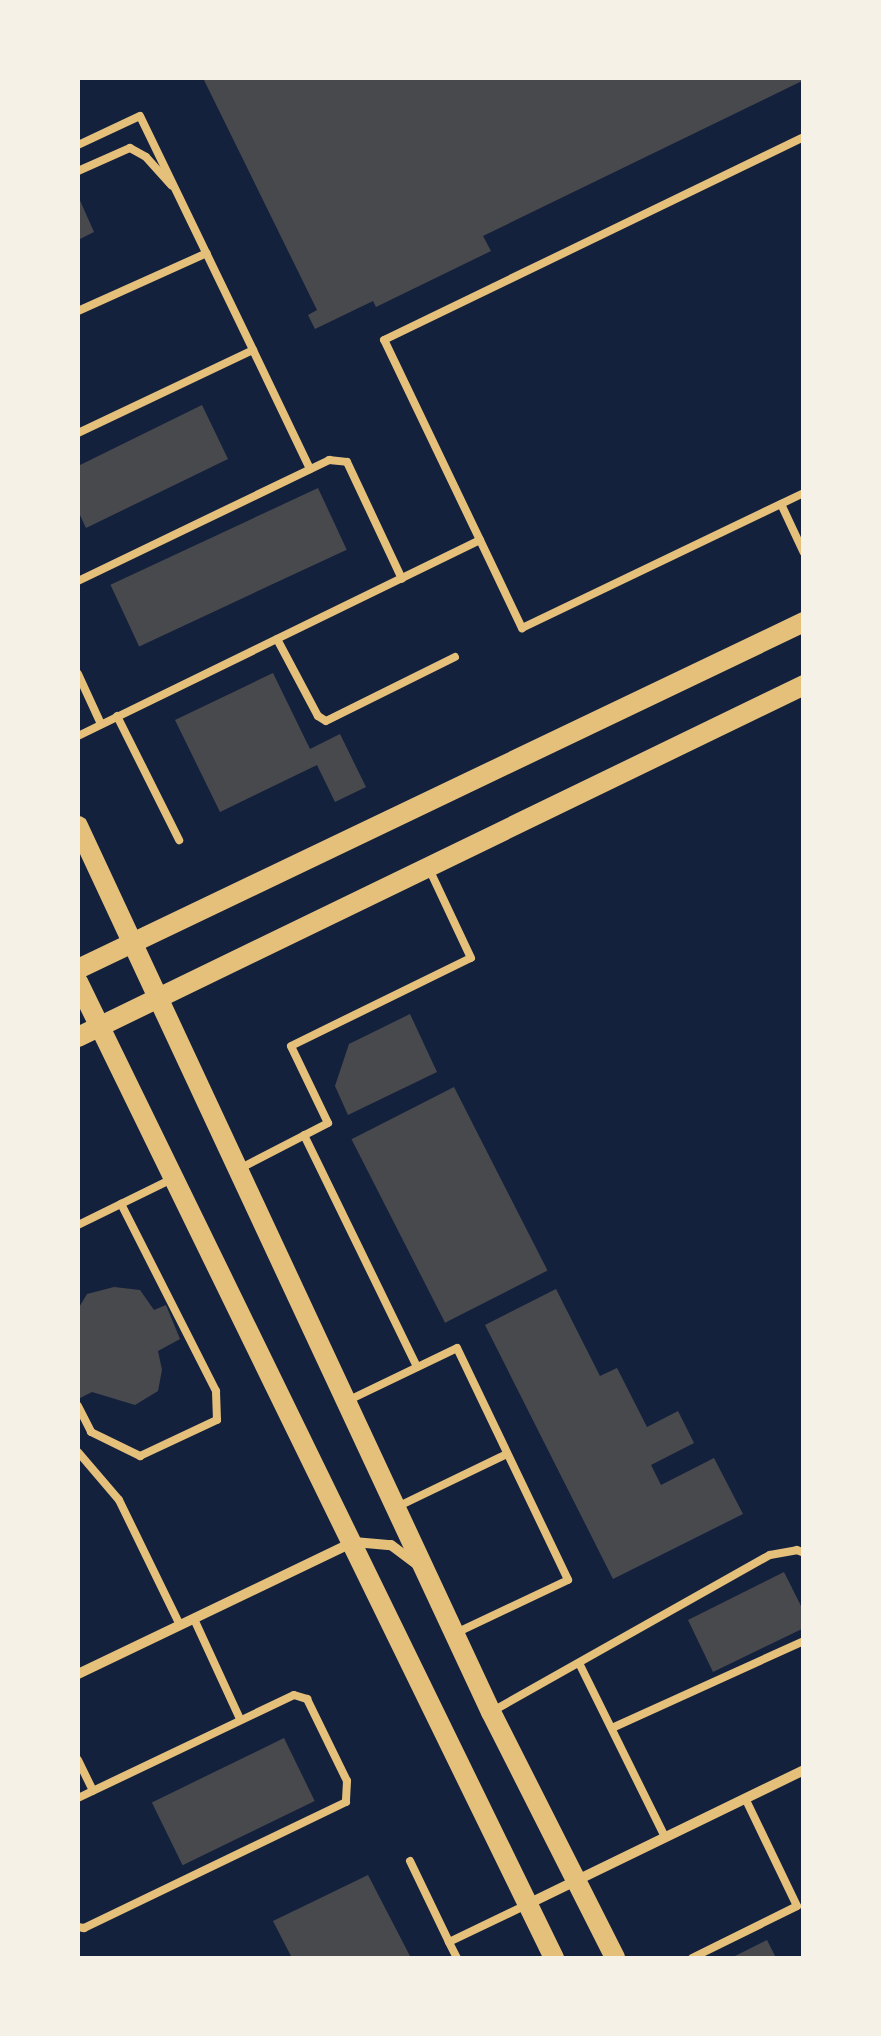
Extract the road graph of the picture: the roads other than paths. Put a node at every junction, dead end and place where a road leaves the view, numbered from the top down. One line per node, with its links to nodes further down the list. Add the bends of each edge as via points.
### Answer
1 (804, 137): 12 (lane, via 384,340)
2 (78, 145): 4 (lane, via 140,116)
3 (78, 171): 4 (lane, via 130,148)
4 (178, 192): 5 (lane)
5 (207, 253): 6 (lane); 7 (lane)
6 (78, 311)
7 (254, 350): 8 (lane); 9 (lane)
8 (78, 433)
9 (310, 470): 14 (lane, via 329,460 347,462); 15 (lane)
10 (804, 493): 11 (lane)
11 (781, 504): 12 (lane, via 522,628); 13 (lane)
12 (480, 540): 14 (lane)
13 (804, 553)
14 (402, 578): 17 (lane)
15 (78, 581)
16 (804, 622): 27 (main road)
17 (277, 639): 18 (lane, via 326,720); 21 (lane)
18 (455, 657)
19 (78, 674): 22 (lane)
20 (804, 685): 26 (main road)
21 (118, 716): 22 (lane); 25 (lane)
22 (101, 724): 23 (lane)
23 (78, 736)
24 (78, 826): 27 (main road)
25 (179, 840)
26 (428, 867): 30 (main road); 33 (lane, via 471,958 291,1046 328,1122)
27 (131, 944): 28 (main road); 30 (main road)
28 (78, 970)
29 (78, 982): 31 (main road)
30 (156, 999): 31 (main road); 34 (main road)
31 (99, 1027): 32 (main road); 35 (main road)
32 (78, 1037)
33 (304, 1135): 34 (lane); 38 (lane)
34 (237, 1170): 39 (main road)
35 (174, 1178): 36 (lane); 44 (main road)
36 (122, 1204): 37 (lane); 40 (lane, via 216,1391 217,1420 140,1456 90,1432)
37 (78, 1225)
38 (417, 1368): 39 (lane); 42 (lane, via 457,1348)
39 (346, 1402): 43 (main road)
40 (78, 1406)
41 (78, 1452): 48 (lane, via 118,1500)
42 (508, 1454): 43 (lane); 49 (lane, via 568,1580)
43 (395, 1508): 46 (main road)
44 (354, 1542): 46 (street, via 391,1545); 47 (street); 64 (main road)
45 (804, 1553): 51 (lane, via 770,1555)
46 (424, 1570): 49 (main road)
47 (194, 1619): 48 (street); 54 (lane)
48 (180, 1625): 52 (street)
49 (454, 1634): 53 (main road)
50 (804, 1641): 55 (lane)
51 (580, 1665): 53 (lane); 55 (lane)
52 (78, 1674)
53 (491, 1712): 63 (main road)
54 (240, 1719): 58 (lane); 66 (lane, via 294,1695 307,1699 347,1782 346,1802)
55 (612, 1728): 61 (lane)
56 (78, 1760): 58 (lane)
57 (804, 1770): 60 (street)
58 (93, 1790): 59 (lane)
59 (78, 1798)
60 (745, 1798): 61 (street); 65 (lane)
61 (665, 1837): 63 (street)
62 (410, 1862): 67 (lane)
63 (576, 1878): 64 (street); 70 (main road)
64 (528, 1904): 67 (lane); 69 (main road)
65 (800, 1909): 71 (lane)
66 (78, 1927)
67 (449, 1942): 68 (lane)
68 (457, 1958)
69 (554, 1958)
70 (614, 1958)
71 (692, 1958)

